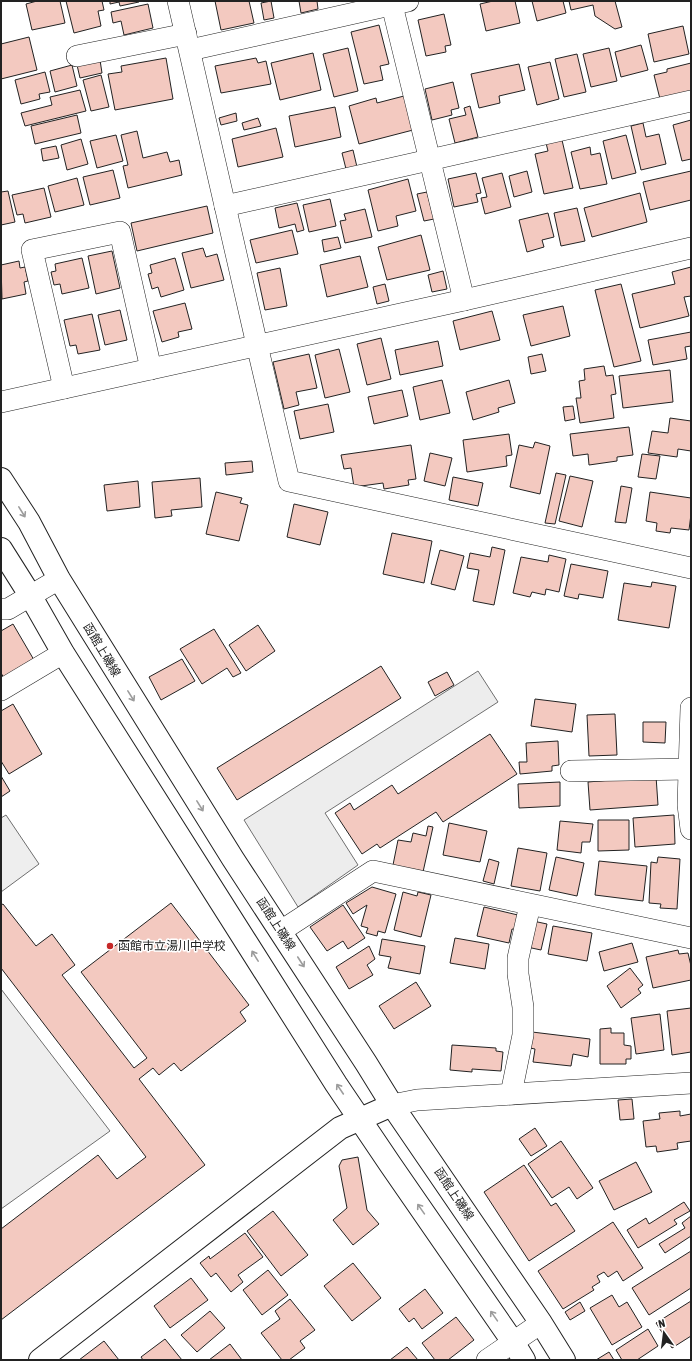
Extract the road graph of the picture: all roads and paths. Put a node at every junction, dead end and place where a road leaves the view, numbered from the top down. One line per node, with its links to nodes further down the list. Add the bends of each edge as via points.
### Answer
1 (178, 1): 3 (street)
2 (397, 2): 3 (street); 6 (street)
3 (188, 42): 4 (street); 7 (street)
4 (77, 56)
5 (691, 100): 6 (street)
6 (429, 160): 7 (street); 9 (street)
7 (225, 206): 10 (street)
8 (691, 248): 9 (street)
9 (464, 300): 10 (street)
10 (257, 345): 11 (street); 16 (street, via 289,481)
11 (151, 369): 12 (street); 12 (street, via 120,232 32,250)
12 (64, 388): 13 (street)
13 (1, 402)
14 (1, 479): 17 (main road, 函館上磯線, one-way to 17)
15 (1, 549): 18 (main road)
16 (691, 568)
17 (59, 579): 18 (street); 27 (main road, 函館上磯線, one-way to 27, via 232,859)
18 (30, 596): 19 (street, via 8,609); 20 (main road)
19 (1, 609)
20 (63, 653): 21 (street); 32 (main road, one-way to 20)
21 (1, 690)
22 (691, 713): 23 (street)
23 (688, 769): 24 (street); 25 (street)
24 (571, 771)
25 (691, 828)
26 (530, 905): 27 (street, via 373,872); 28 (street); 30 (street, via 518,958 524,1035)
27 (281, 931): 31 (main road, 函館上磯線, one-way to 31)
28 (691, 938)
29 (691, 1083): 30 (street)
30 (511, 1094): 31 (street, via 417,1100)
31 (392, 1105): 32 (main road); 33 (main road, 函館上磯線)
32 (359, 1118): 34 (main road, one-way to 32); 35 (main road, via 340,1128)
33 (541, 1323): 34 (street); 37 (main road, 函館上磯線)
34 (518, 1351): 36 (street)
35 (40, 1360)
36 (487, 1360)
37 (564, 1360)

